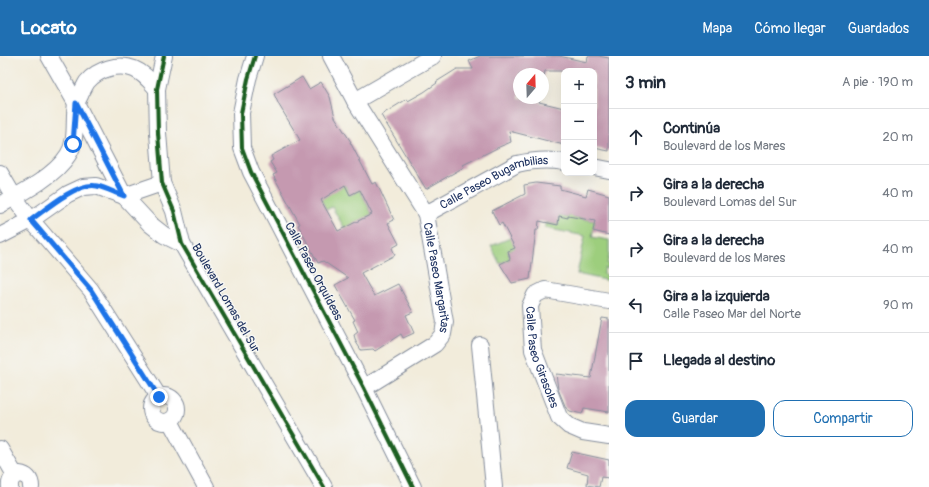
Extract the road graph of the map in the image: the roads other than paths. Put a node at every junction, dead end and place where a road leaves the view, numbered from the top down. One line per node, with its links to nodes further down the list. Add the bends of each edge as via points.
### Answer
1 (49, 56): 8 (street, Boulevard Lomas del Sur)
2 (164, 56): 6 (street, Boulevard Lomas del Sur)
3 (255, 56): 22 (street, Calle Paseo Orquídeas, via 241,113 242,148 251,172)
4 (331, 56): 7 (street, Calle Paseo Margaritas)
5 (433, 56): 7 (street)
6 (157, 89): 8 (street, via 146,76 134,69 112,68 102,71 87,83); 13 (street, Boulevard Lomas del Sur)
7 (355, 101): 16 (street, Calle Paseo Margaritas)
8 (76, 103): 14 (street, Boulevard Lomas del Sur); 15 (street, via 73,144 64,162 44,179)
9 (561, 161): 16 (street, Calle Paseo Bugambilias, via 532,160 517,164)
10 (597, 168): 11 (street)
11 (609, 170)
12 (0, 173): 15 (street)
13 (162, 183): 14 (street); 19 (street, Boulevard Lomas del Sur, via 174,211)
14 (124, 196): 17 (street, via 96,186 83,187 68,194); 19 (street, Boulevard Lomas del Sur, via 150,224)
15 (7, 201): 17 (street)
16 (426, 214): 22 (street, Calle Paseo Margaritas, via 445,322 443,334 436,344)
17 (31, 220): 18 (street); 28 (street, via 91,290 159,397 167,396 174,400 176,415 170,421)
18 (0, 236)
19 (182, 244): 29 (street, Boulevard Lomas del Sur)
20 (609, 301): 23 (street, Calle Paseo Girasoles, via 545,290 535,295 530,306 533,350 559,417 569,426 583,432)
21 (480, 345): 25 (street)
22 (364, 388): 30 (street, Calle Paseo Orquídeas)
23 (609, 436)
24 (0, 449): 26 (street)
25 (494, 480): 31 (street)
26 (13, 481): 27 (street, via 19,474 27,476)
27 (31, 487)
28 (206, 487)
29 (324, 487)
30 (413, 487)
31 (504, 487)

